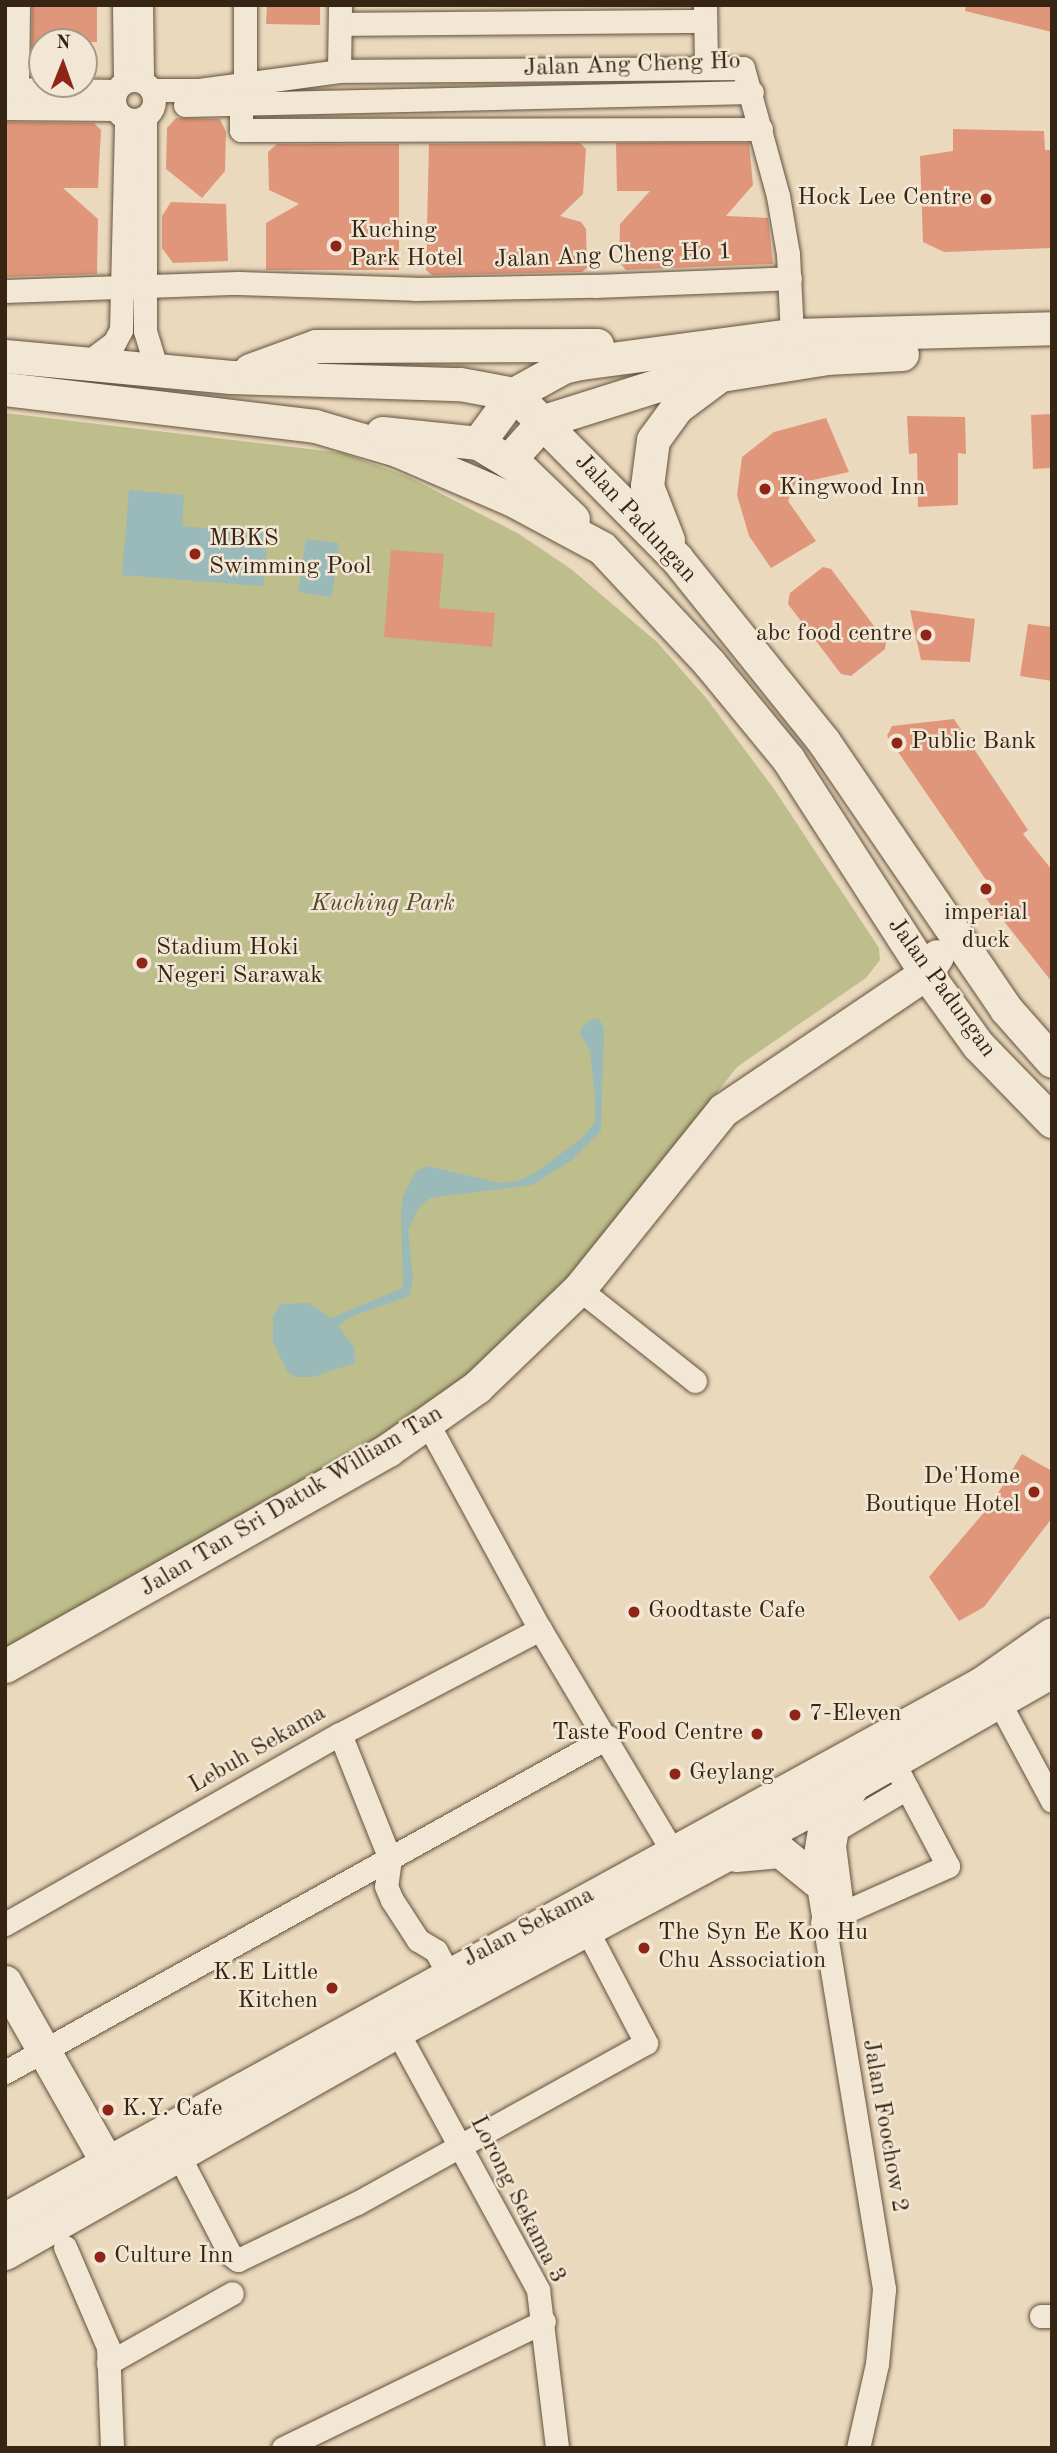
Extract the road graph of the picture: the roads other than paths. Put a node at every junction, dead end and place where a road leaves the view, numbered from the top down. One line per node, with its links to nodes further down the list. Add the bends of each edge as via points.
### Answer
1 (18, 5): 11 (street)
2 (124, 5): 12 (street)
3 (141, 5): 12 (street)
4 (245, 5): 10 (street)
5 (705, 13): 6 (street); 7 (street)
6 (340, 15): 8 (street)
7 (706, 65): 8 (street, Jalan Ang Cheng Ho); 9 (street, Jalan Ang Cheng Ho, via 743,68)
8 (339, 71): 10 (street, Jalan Ang Cheng Ho)
9 (752, 92): 10 (street, Jalan Ang Cheng Ho); 13 (street)
10 (243, 93): 12 (street, Jalan Ang Cheng Ho, via 199,90); 13 (street, via 241,130)
11 (9, 95): 12 (street, Jalan Ang Cheng Ho)
12 (134, 99): 15 (street)
13 (761, 128): 14 (street, via 778,196)
14 (790, 278): 15 (street, Jalan Ang Cheng Ho 1, via 415,289 238,283); 18 (street)
15 (133, 289): 16 (street, Jalan Ang Cheng Ho 1); 22 (street, via 114,343); 23 (street)
16 (5, 292)
17 (1052, 328): 18 (main road)
18 (792, 335): 21 (main road)
19 (1052, 348): 21 (main road)
20 (5, 356): 22 (main road)
21 (716, 358): 24 (main road, via 316,346); 26 (main road, via 563,367); 27 (main road, via 658,385); 32 (main road, via 690,396 663,422 647,463 652,506)
22 (87, 363): 23 (main road)
23 (156, 366): 24 (main road)
24 (231, 377): 26 (main road, via 460,384)
25 (5, 389): 28 (main road, Jalan Padungan)
26 (514, 394): 27 (main road, Jalan Padungan); 29 (main road)
27 (544, 421): 30 (main road); 32 (main road, Jalan Padungan)
28 (315, 426): 29 (main road); 31 (main road, Jalan Padungan, via 397,450 511,499)
29 (478, 443): 30 (main road)
30 (508, 461): 31 (main road)
31 (602, 548): 34 (main road, Jalan Padungan, via 710,664 788,759)
32 (677, 559): 33 (main road, Jalan Padungan, via 824,742)
33 (918, 877): 34 (main road, via 915,920 938,956); 35 (main road, Jalan Padungan, via 1006,1009)
34 (926, 973): 36 (main road, Jalan Padungan, via 978,1045); 37 (main road, Jalan Tan Sri Datuk William Tan, via 731,1103)
35 (1052, 1061)
36 (1052, 1121)
37 (579, 1289): 38 (street); 39 (main road, Jalan Tan Sri Datuk William Tan, via 514,1354)
38 (695, 1381)
39 (428, 1424): 40 (street); 42 (main road, Jalan Tan Sri Datuk William Tan, via 282,1512)
40 (540, 1629): 45 (street, Lebuh Sekama); 46 (street)
41 (1052, 1634): 51 (main road, Jalan Sekama, via 982,1683)
42 (5, 1666)
43 (1045, 1677): 44 (main road, Jalan Sekama)
44 (999, 1702): 47 (main road, Jalan Sekama); 49 (street)
45 (340, 1734): 53 (street); 57 (street, Lebuh Sekama)
46 (608, 1737): 52 (street); 53 (street)
47 (900, 1774): 48 (main road, Jalan Sekama); 56 (street, via 838,1829); 56 (street, via 947,1862 946,1871)
48 (858, 1780): 50 (main road, Jalan Sekama); 55 (main road, via 825,1823)
49 (1052, 1801)
50 (801, 1814): 51 (main road, via 785,1804 776,1805 731,1828); 54 (main road, Jalan Sekama); 55 (street, Jalan Foochow 2)
51 (703, 1833): 52 (main road, Jalan Sekama)
52 (673, 1850): 59 (main road, Jalan Sekama)
53 (390, 1859): 59 (street, via 386,1886 392,1900 418,1940); 62 (street)
54 (700, 1869): 55 (main road, via 734,1855 780,1851); 58 (main road, Jalan Sekama)
55 (817, 1881): 56 (street, Jalan Foochow 2)
56 (833, 1919): 77 (street, Jalan Foochow 2, via 884,2289 877,2364)
57 (5, 1924)
58 (591, 1938): 61 (main road, Jalan Sekama); 65 (street, via 646,2043)
59 (441, 1961): 67 (main road, Jalan Sekama)
60 (5, 1982): 62 (main road)
61 (397, 2031): 64 (main road, Jalan Sekama); 65 (street, Lorong Sekama 3)
62 (43, 2050): 63 (street); 67 (main road)
63 (6, 2071)
64 (259, 2110): 66 (main road, Jalan Sekama); 67 (main road, via 229,2113 129,2168 118,2171)
65 (461, 2143): 66 (street, via 357,2203 238,2260 230,2255); 72 (street, Lorong Sekama 3, via 537,2290)
66 (180, 2158): 70 (main road, Jalan Sekama)
67 (107, 2164): 68 (main road, Jalan Sekama)
68 (5, 2219)
69 (65, 2248): 73 (street, via 103,2327)
70 (5, 2253)
71 (232, 2293): 73 (street)
72 (544, 2322): 75 (street); 76 (street, Lorong Sekama 3)
73 (108, 2363): 74 (street)
74 (112, 2448)
75 (284, 2448)
76 (557, 2448)
77 (858, 2448)

